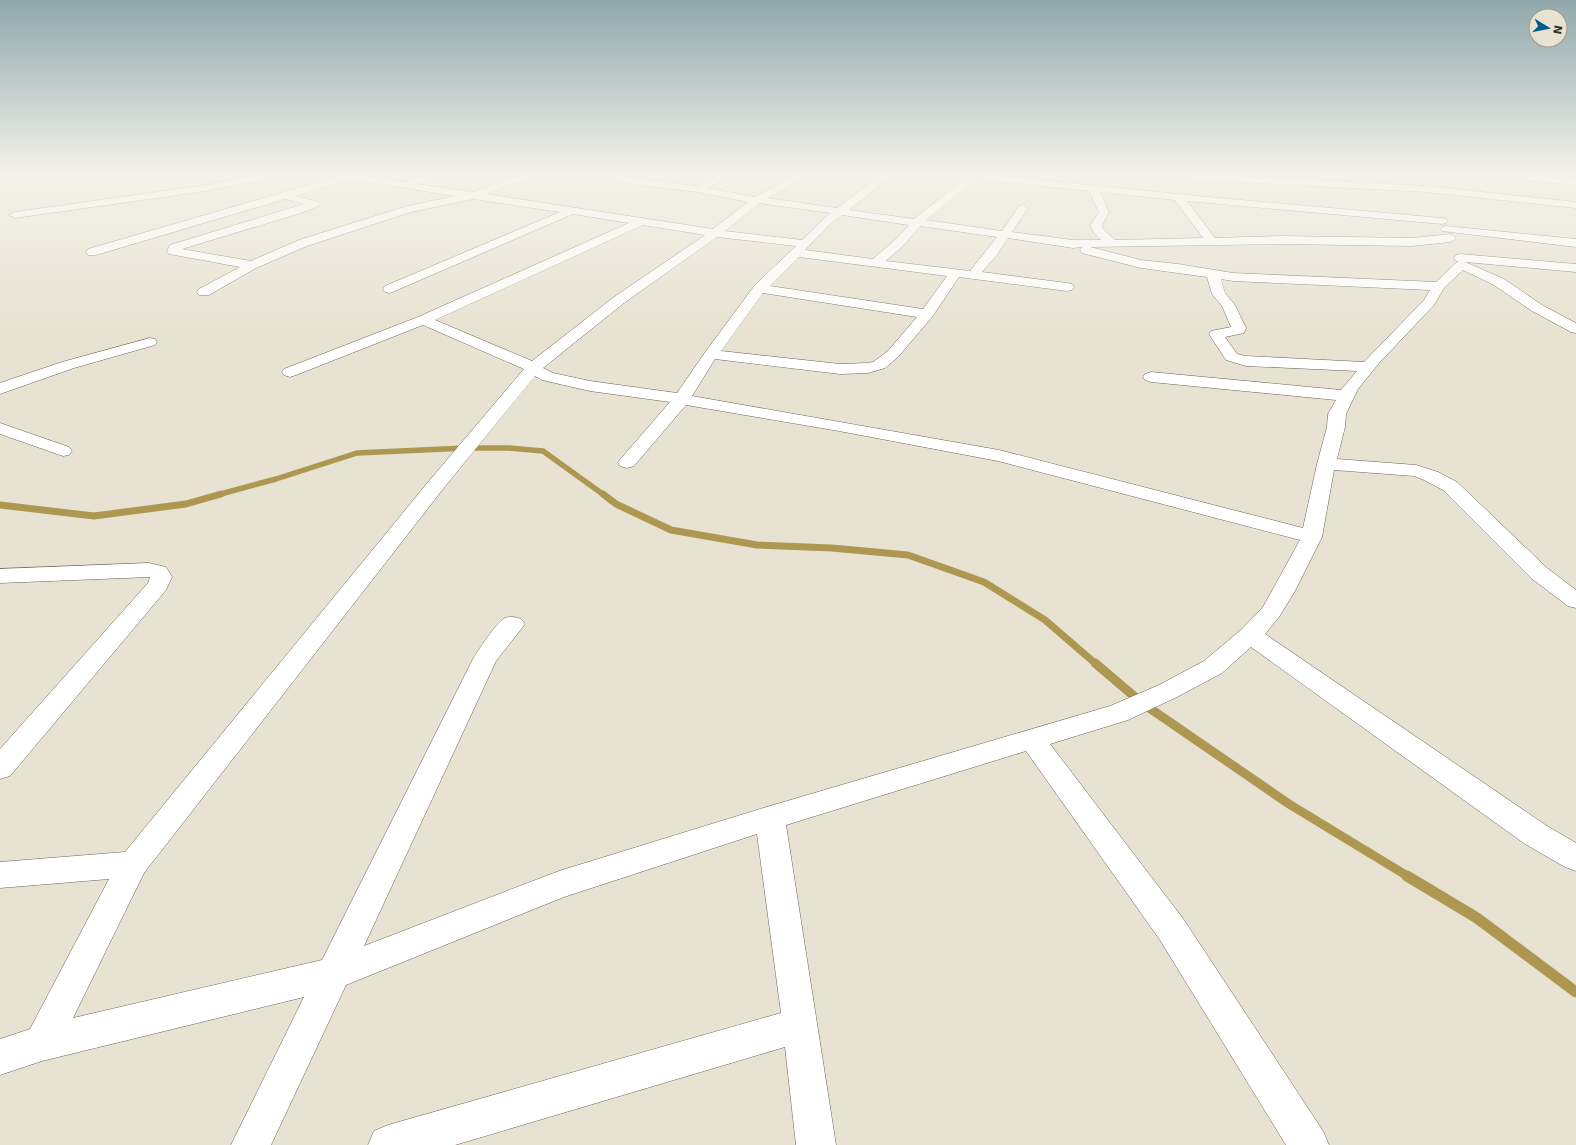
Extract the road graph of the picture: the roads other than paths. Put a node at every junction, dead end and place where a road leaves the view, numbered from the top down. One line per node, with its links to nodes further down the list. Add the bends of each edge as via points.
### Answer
1 (178, 225): 24 (street)
2 (248, 225): 27 (street, via 184,244 173,251)
3 (356, 225): 27 (street, via 303,243)
4 (538, 225): 35 (street)
5 (633, 225): 38 (street)
6 (672, 225): 17 (street)
7 (724, 225): 17 (street)
8 (823, 225): 23 (street)
9 (914, 225): 26 (street)
10 (940, 225): 18 (street)
11 (1011, 225): 18 (street)
12 (1096, 225): 20 (street)
13 (1199, 225): 19 (street)
14 (1421, 225): 16 (street)
15 (1444, 225): 16 (street)
16 (1446, 229): 19 (street, via 1412,242); 21 (street); 25 (street)
17 (715, 232): 23 (street); 42 (street, via 619,300)
18 (1004, 235): 22 (street); 30 (street)
19 (1212, 242): 20 (street)
20 (1112, 243): 22 (street)
21 (1576, 243)
22 (1073, 244): 31 (street, via 1129,262)
23 (801, 249): 26 (street); 34 (street)
24 (92, 252)
25 (1461, 261): 28 (street); 32 (street); 39 (street)
26 (876, 263): 29 (street)
27 (252, 265): 36 (street)
28 (1576, 268)
29 (955, 273): 30 (street); 37 (street)
30 (973, 275): 33 (street)
31 (1213, 275): 32 (street); 43 (street, via 1219,294 1228,304 1240,328 1216,334 1231,357 1246,361)
32 (1439, 286): 43 (street, via 1429,302)
33 (1067, 287)
34 (760, 288): 37 (street); 41 (street)
35 (390, 289)
36 (204, 292)
37 (927, 314): 41 (street, via 893,354 879,365 868,368 840,369)
38 (423, 320): 42 (street); 44 (street)
39 (1576, 329)
40 (150, 342): 46 (street, via 68,365)
41 (711, 354): 48 (street)
42 (534, 367): 48 (street, via 548,377 590,386); 62 (street, via 440,480)
43 (1368, 367): 47 (street)
44 (290, 372)
45 (1151, 377): 47 (street)
46 (0, 389)
47 (1347, 396): 52 (street, via 1337,414)
48 (682, 399): 51 (street); 53 (street, via 999,456)
49 (0, 428): 50 (street)
50 (63, 451)
51 (627, 462)
52 (1326, 464): 53 (street); 55 (street, via 1416,471 1450,486 1539,573)
53 (1312, 537): 57 (street, via 1271,612)
54 (0, 576): 59 (street, via 149,570 158,572 161,577 158,585)
55 (1576, 601)
56 (513, 624): 64 (street, via 485,659)
57 (1250, 635): 58 (street, via 1213,667 1168,691 1119,713); 61 (street, via 1536,835)
58 (1032, 739): 60 (street); 71 (street, via 1172,930)
59 (0, 768)
60 (770, 818): 64 (street, via 559,885); 65 (street)
61 (1576, 858)
62 (133, 864): 63 (street); 66 (street)
63 (0, 875)
64 (335, 973): 66 (street); 68 (street)
65 (800, 1025): 69 (street); 70 (street)
66 (42, 1043): 67 (street)
67 (0, 1057)
68 (251, 1145)
69 (388, 1145)
70 (816, 1145)
71 (1309, 1145)

